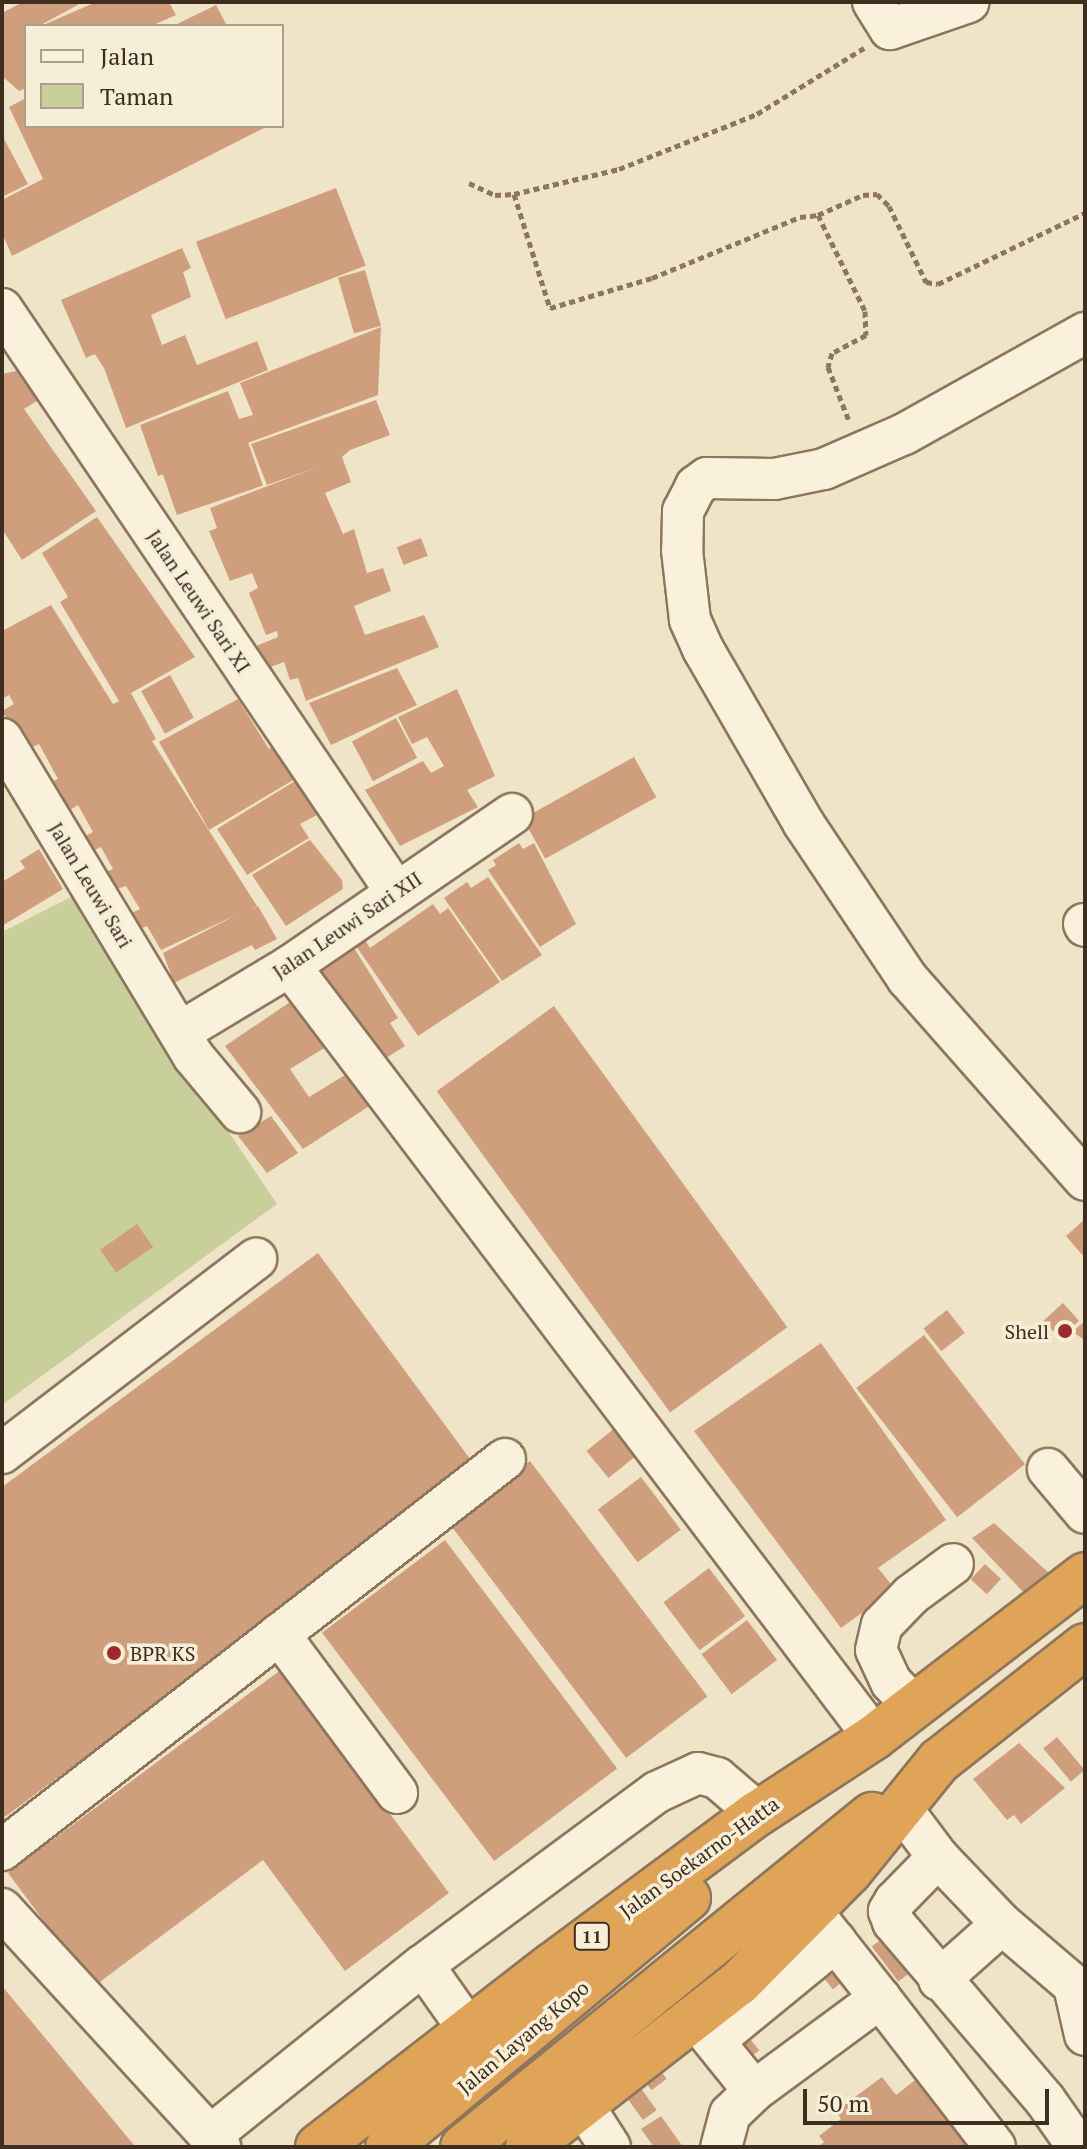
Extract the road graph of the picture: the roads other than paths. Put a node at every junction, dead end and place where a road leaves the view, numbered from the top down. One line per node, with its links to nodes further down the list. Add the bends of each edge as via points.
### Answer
1 (969, 2): 2 (street)
2 (882, 15)
3 (2, 309): 7 (street, Jalan Leuwi Sari XI)
4 (1085, 333): 11 (street, via 862,453 824,469 775,479 718,476 696,486 683,511 690,620 804,824 877,938)
5 (2, 739): 9 (street, Jalan Leuwi Sari)
6 (512, 814): 7 (street, Jalan Leuwi Sari XII)
7 (396, 892): 8 (street, Jalan Leuwi Sari XII)
8 (290, 966): 9 (street, Jalan Leuwi Sari XII); 22 (street)
9 (180, 1032): 10 (street, Jalan Leuwi Sari)
10 (240, 1112)
11 (1085, 1180)
12 (256, 1259): 13 (street)
13 (2, 1453)
14 (505, 1459): 19 (street)
15 (1048, 1469): 16 (street)
16 (1085, 1513)
17 (953, 1564): 21 (street, via 882,1625 876,1650 891,1682)
18 (1085, 1575): 21 (highway, Jalan Soekarno-Hatta / 11)
19 (279, 1634): 24 (street); 27 (street)
20 (1085, 1646): 23 (highway)
21 (914, 1706): 22 (highway, Jalan Soekarno-Hatta / 11)
22 (874, 1737): 26 (highway, Jalan Soekarno-Hatta / 11); 45 (highway, Jalan Layang Kopo / 11, via 537,2027)
23 (939, 1761): 25 (highway); 46 (highway)
24 (397, 1793)
25 (902, 1809): 28 (street); 29 (highway)
26 (758, 1813): 34 (street, via 717,1778 698,1773 657,1792); 38 (highway, Jalan Soekarno-Hatta / 11)
27 (2, 1850)
28 (938, 1857): 31 (street); 32 (street)
29 (849, 1872): 31 (street); 33 (highway)
30 (2, 1909): 43 (street)
31 (889, 1911): 35 (street)
32 (1002, 1924): 35 (street); 36 (street)
33 (824, 1927): 37 (street); 39 (highway)
34 (423, 1965): 38 (street); 43 (street)
35 (939, 1980): 51 (street, via 1045,2100)
36 (1079, 1990): 40 (street)
37 (880, 1998): 41 (street); 50 (street)
38 (468, 2029): 44 (highway, Jalan Soekarno-Hatta / 11)
39 (705, 2029): 41 (street); 42 (highway)
40 (1085, 2035)
41 (754, 2091): 49 (street, via 730,2114)
42 (583, 2105): 47 (highway); 48 (street)
43 (215, 2142)
44 (318, 2147)
45 (388, 2147)
46 (463, 2147)
47 (528, 2147)
48 (610, 2147)
49 (721, 2147)
50 (995, 2147)
51 (1078, 2147)

